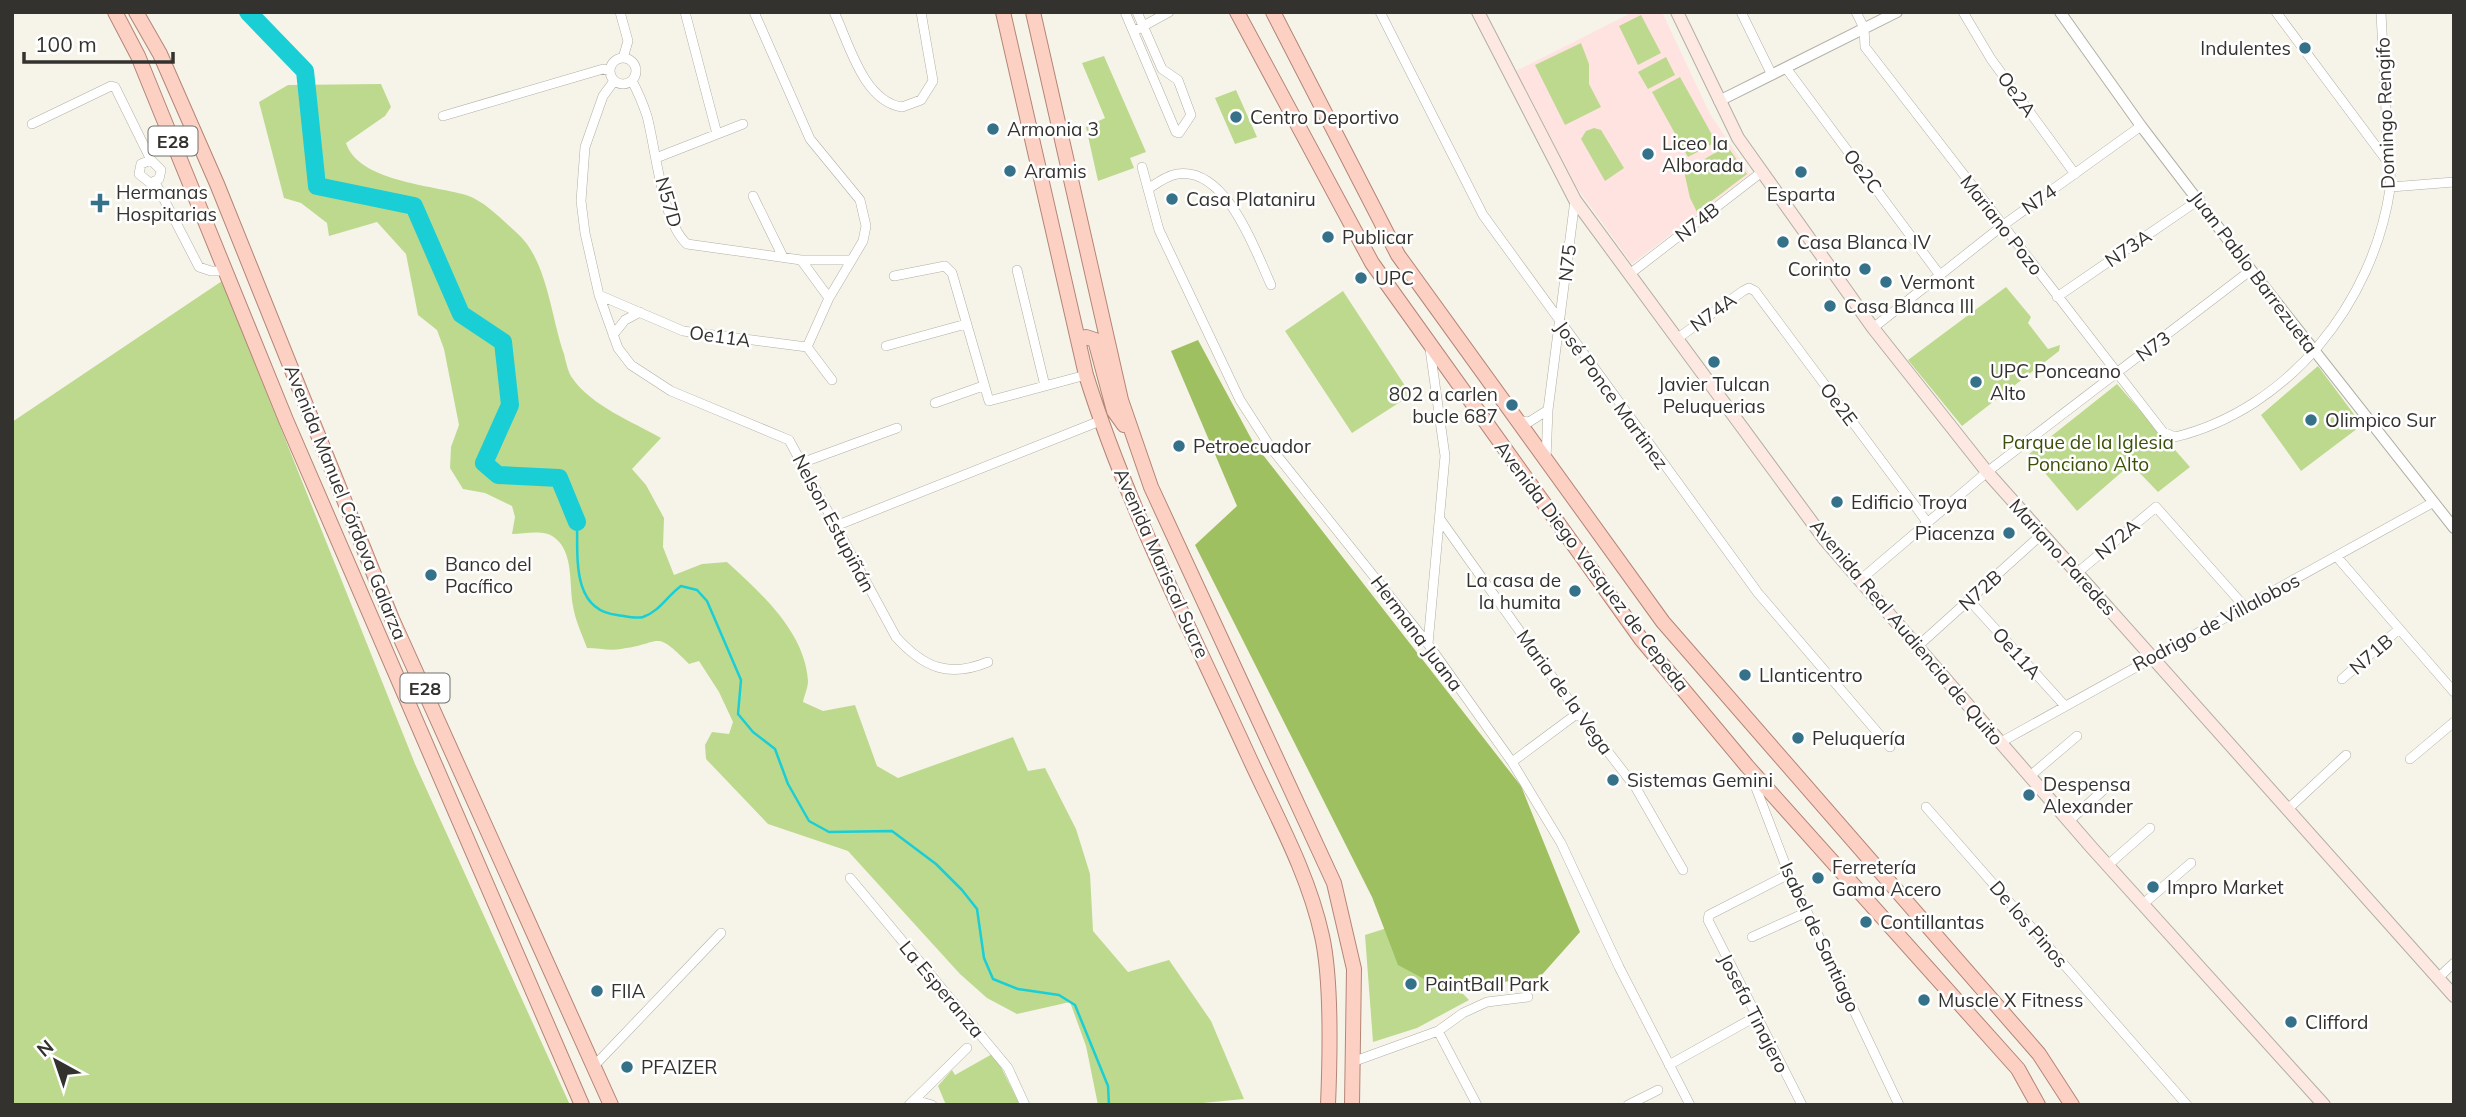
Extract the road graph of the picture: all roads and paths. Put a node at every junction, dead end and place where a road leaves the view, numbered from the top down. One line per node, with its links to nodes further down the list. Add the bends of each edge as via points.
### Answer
1 (115, 12): 61 (main road, Avenida Manuel Córdova Galarza / E28, via 138,56)
2 (136, 12): 58 (main road, Avenida Manuel Córdova Galarza / E28, via 160,54)
3 (620, 12): 28 (street, via 628,41)
4 (685, 12): 40 (street)
5 (754, 12): 57 (street, via 810,139 860,200 866,226 863,241)
6 (834, 12): 7 (street, via 871,89 902,107 921,100 933,81)
7 (920, 12)
8 (1003, 12): 76 (main road, Avenida Mariscal Sucre)
9 (1033, 12): 92 (main road, Avenida Mariscal Sucre, via 1121,400)
10 (1125, 12): 27 (street)
11 (1137, 12): 25 (street)
12 (1169, 12): 25 (street)
13 (1273, 12): 88 (main road, Avenida Diego Vasquez de Cepeda, via 1398,255)
14 (1380, 12): 71 (street, José Ponce Martinez, via 1483,215)
15 (1478, 12): 53 (main road, Avenida Real Audiencia de Quito)
16 (1677, 12): 35 (main road, Mariano Paredes)
17 (1741, 12): 32 (street)
18 (1856, 12): 26 (street, Mariano Pozo)
19 (1897, 12): 26 (street)
20 (1963, 12): 46 (street, Oe2A)
21 (2060, 12): 39 (street, Juan Pablo Barrezueta)
22 (2276, 12): 43 (street)
23 (2382, 12): 43 (street, Domingo Rengifo)
24 (1236, 14): 79 (main road, Avenida Diego Vasquez de Cepeda, via 1372,263)
25 (1143, 26): 27 (street); 30 (street)
26 (1864, 28): 29 (street); 54 (street, Mariano Pozo, via 1866,47)
27 (1133, 31): 31 (street)
28 (623, 58): 33 (street, via 614,62); 34 (street, via 635,66)
29 (1786, 68): 32 (street); 63 (street, Oe2C)
30 (1162, 69): 31 (street); 31 (street, via 1178,80 1191,115 1179,133)
31 (1151, 74)
32 (1772, 75): 35 (street)
33 (612, 76): 34 (street, via 623,85); 36 (street, via 603,69); 67 (street, Nelson Estupiñán, via 584,147 585,233)
34 (632, 81): 41 (street, N57D, via 647,117)
35 (1719, 102): 45 (main road, Mariano Paredes)
36 (443, 116)
37 (32, 124): 42 (street, via 105,88 116,87)
38 (743, 124): 40 (street)
39 (2141, 126): 46 (street, N74); 52 (street, Juan Pablo Barrezueta)
40 (717, 135): 41 (street)
41 (656, 158): 55 (street, N57D, via 677,235 687,244)
42 (151, 160): 47 (street, via 161,170); 47 (street, via 141,164 139,174 145,182)
43 (2388, 162): 49 (street, Domingo Rengifo)
44 (1142, 167): 50 (street, Hermana Juana)
45 (1763, 171): 62 (street, N74B); 73 (main road, Mariano Paredes)
46 (2074, 174): 54 (street, N74)
47 (155, 182): 61 (street, via 199,267)
48 (2454, 182): 49 (street)
49 (2390, 187): 80 (street, Domingo Rengifo, via 2370,264 2346,310)
50 (1148, 189): 65 (street, via 1173,174 1184,173 1210,183 1239,216); 109 (street, Hermana Juana, via 1159,230 1240,400 1271,448)
51 (753, 196): 55 (street)
52 (2200, 199): 60 (street, Juan Pablo Barrezueta); 68 (street, N73A)
53 (1575, 200): 62 (main road, Avenida Real Audiencia de Quito); 71 (street, N75)
54 (2002, 226): 63 (street, N74); 68 (street, Mariano Pozo)
55 (783, 257): 56 (street, N57D)
56 (801, 260): 57 (street, N57D); 69 (street)
57 (850, 260): 69 (street)
58 (251, 266): 61 (main road); 115 (main road, Avenida Manuel Córdova Galarza / E28, via 363,549)
59 (1017, 270): 85 (street)
60 (2251, 270): 80 (street, Juan Pablo Barrezueta); 81 (street, N73)
61 (226, 271): 116 (main road, Avenida Manuel Córdova Galarza / E28, via 286,420)
62 (1631, 273): 75 (main road, Avenida Real Audiencia de Quito)
63 (1939, 274): 73 (street, N74)
64 (894, 276): 72 (street, via 945,266 952,273)
65 (1271, 285)
66 (1749, 288): 75 (street, N74A); 98 (street, Oe2E)
67 (599, 295): 70 (street, Oe11A); 74 (street, Nelson Estupiñán)
68 (2057, 297): 81 (street, Mariano Pozo)
69 (829, 298): 78 (street)
70 (640, 312): 74 (street, via 625,320); 78 (street, Oe11A, via 683,331)
71 (1559, 323): 87 (street, N75); 123 (street, José Ponce Martinez, via 1758,593)
72 (966, 324): 77 (street); 84 (street)
73 (1873, 328): 95 (main road, Mariano Paredes)
74 (613, 335): 94 (street, Nelson Estupiñán, via 631,365 710,409 789,440)
75 (1678, 338): 104 (main road, Avenida Real Audiencia de Quito)
76 (1079, 342): 82 (main road, Avenida Mariscal Sucre); 92 (main road, via 1086,337 1095,341 1114,411)
77 (886, 346)
78 (807, 347): 83 (street)
79 (1430, 347): 97 (street, via 1445,456); 127 (main road, Avenida Diego Vasquez de Cepeda, via 1642,639)
80 (2315, 353): 91 (street, Domingo Rengifo, via 2223,420 2175,437); 96 (street, Juan Pablo Barrezueta)
81 (2115, 373): 91 (street, Mariano Pozo); 95 (street, N73)
82 (1086, 375): 85 (street); 89 (main road, Avenida Mariscal Sucre)
83 (832, 380)
84 (983, 386): 85 (street, via 989,401); 86 (street)
85 (1045, 386)
86 (935, 403)
87 (1548, 410): 88 (street, via 1529,422); 93 (street, N75)
88 (1516, 420): 93 (main road, Avenida Diego Vasquez de Cepeda)
89 (1100, 421): 99 (street); 105 (main road, Avenida Mariscal Sucre)
90 (897, 428): 94 (street)
91 (2163, 432)
92 (1135, 441): 112 (main road, Avenida Mariscal Sucre, via 1151,487)
93 (1546, 461): 171 (main road, Avenida Diego Vasquez de Cepeda, via 1663,622 2039,1054)
94 (804, 463): 99 (street, Nelson Estupiñán)
95 (1987, 472): 98 (street, N73); 101 (main road, Mariano Paredes)
96 (2432, 503): 100 (street, Juan Pablo Barrezueta); 102 (street, Rodrigo de Villalobos)
97 (1440, 519): 109 (street); 119 (street, Maria de la Vega)
98 (1927, 522): 104 (street, N73)
99 (838, 525): 113 (street, Nelson Estupiñán, via 891,628 913,655 948,669 968,670)
100 (2454, 528)
101 (2042, 534): 103 (main road, Mariano Paredes); 106 (street, N72B)
102 (2337, 557): 107 (street, Rodrigo de Villalobos); 108 (street)
103 (2077, 573): 107 (street, N72A, via 2156,508); 111 (main road, Mariano Paredes)
104 (1859, 581): 110 (main road, Avenida Real Audiencia de Quito)
105 (1172, 590): 112 (main road, via 1190,610 1216,663 1226,665); 162 (main road, Avenida Mariscal Sucre, via 1307,884 1323,938)
106 (1969, 600): 110 (street, N72B); 118 (street, Oe11A)
107 (2244, 607): 111 (street, Rodrigo de Villalobos)
108 (2399, 629): 114 (street, N71B); 117 (street)
109 (1428, 645): 126 (street, Hermana Juana)
110 (1919, 646): 122 (main road, Avenida Real Audiencia de Quito)
111 (2152, 656): 118 (street, Rodrigo de Villalobos); 132 (main road, Mariano Paredes)
112 (1230, 657): 152 (main road, Avenida Mariscal Sucre, via 1335,883 1354,969)
113 (988, 662)
114 (2342, 679)
115 (423, 683): 116 (main road); 130 (main road, Avenida Manuel Córdova Galarza / E28)
116 (406, 691): 133 (main road, Avenida Manuel Córdova Galarza / E28)
117 (2454, 692)
118 (2065, 706): 122 (street, Rodrigo de Villalobos)
119 (1578, 713): 126 (street); 138 (street, Maria de la Vega, via 1636,788)
120 (2454, 722): 125 (street)
121 (2077, 736): 128 (street)
122 (2001, 742): 128 (main road, Avenida Real Audiencia de Quito)
123 (1891, 747)
124 (2346, 755): 132 (street)
125 (2410, 759)
126 (1512, 762): 153 (street, Hermana Juana, via 1561,843)
127 (1747, 766): 139 (street, Isabel de Santiago); 170 (main road, Avenida Diego Vasquez de Cepeda, via 2018,1069)
128 (2030, 776): 134 (main road, Avenida Real Audiencia de Quito)
129 (2109, 785): 134 (street)
130 (477, 806): 133 (main road); 154 (main road, Avenida Manuel Córdova Galarza / E28)
131 (1926, 807): 172 (street, De los Pinos)
132 (2288, 809): 146 (main road, Mariano Paredes)
133 (458, 815): 158 (main road, Avenida Manuel Córdova Galarza / E28)
134 (2069, 821): 137 (main road, Avenida Real Audiencia de Quito)
135 (2150, 828): 137 (street)
136 (2191, 863): 141 (street)
137 (2108, 865): 141 (main road, Avenida Real Audiencia de Quito)
138 (1683, 870)
139 (1789, 873): 142 (street, Isabel de Santiago); 149 (street, Josefa Tinajero, via 1709,915)
140 (850, 878): 161 (street, La Esperanza, via 1008,1068)
141 (2143, 904): 173 (main road, Avenida Real Audiencia de Quito)
142 (1807, 912): 144 (street); 169 (street, Isabel de Santiago)
143 (721, 933): 154 (street)
144 (1752, 937)
145 (2454, 963): 146 (street)
146 (2440, 976): 147 (main road, Mariano Paredes)
147 (2454, 996)
148 (1528, 997): 150 (street, via 1487,1002)
149 (1755, 1017): 153 (street); 168 (street, Josefa Tinajero)
150 (1438, 1031): 152 (street); 165 (street)
151 (967, 1048): 157 (street)
152 (1354, 1061): 155 (main road, Avenida Mariscal Sucre)
153 (1669, 1065): 167 (street, Hermana Juana)
154 (594, 1066): 159 (main road, Avenida Manuel Córdova Galarza / E28)
155 (1354, 1089): 163 (main road, Avenida Mariscal Sucre); 164 (street)
156 (1658, 1090): 166 (street)
157 (912, 1103): 160 (street)
158 (582, 1105)
159 (611, 1105)
160 (932, 1105)
161 (1025, 1105)
162 (1328, 1105)
163 (1352, 1105)
164 (1362, 1105)
165 (1477, 1105)
166 (1628, 1105)
167 (1690, 1105)
168 (1802, 1105)
169 (1899, 1105)
170 (2038, 1105)
171 (2072, 1105)
172 (2187, 1105)
173 (2324, 1105)

